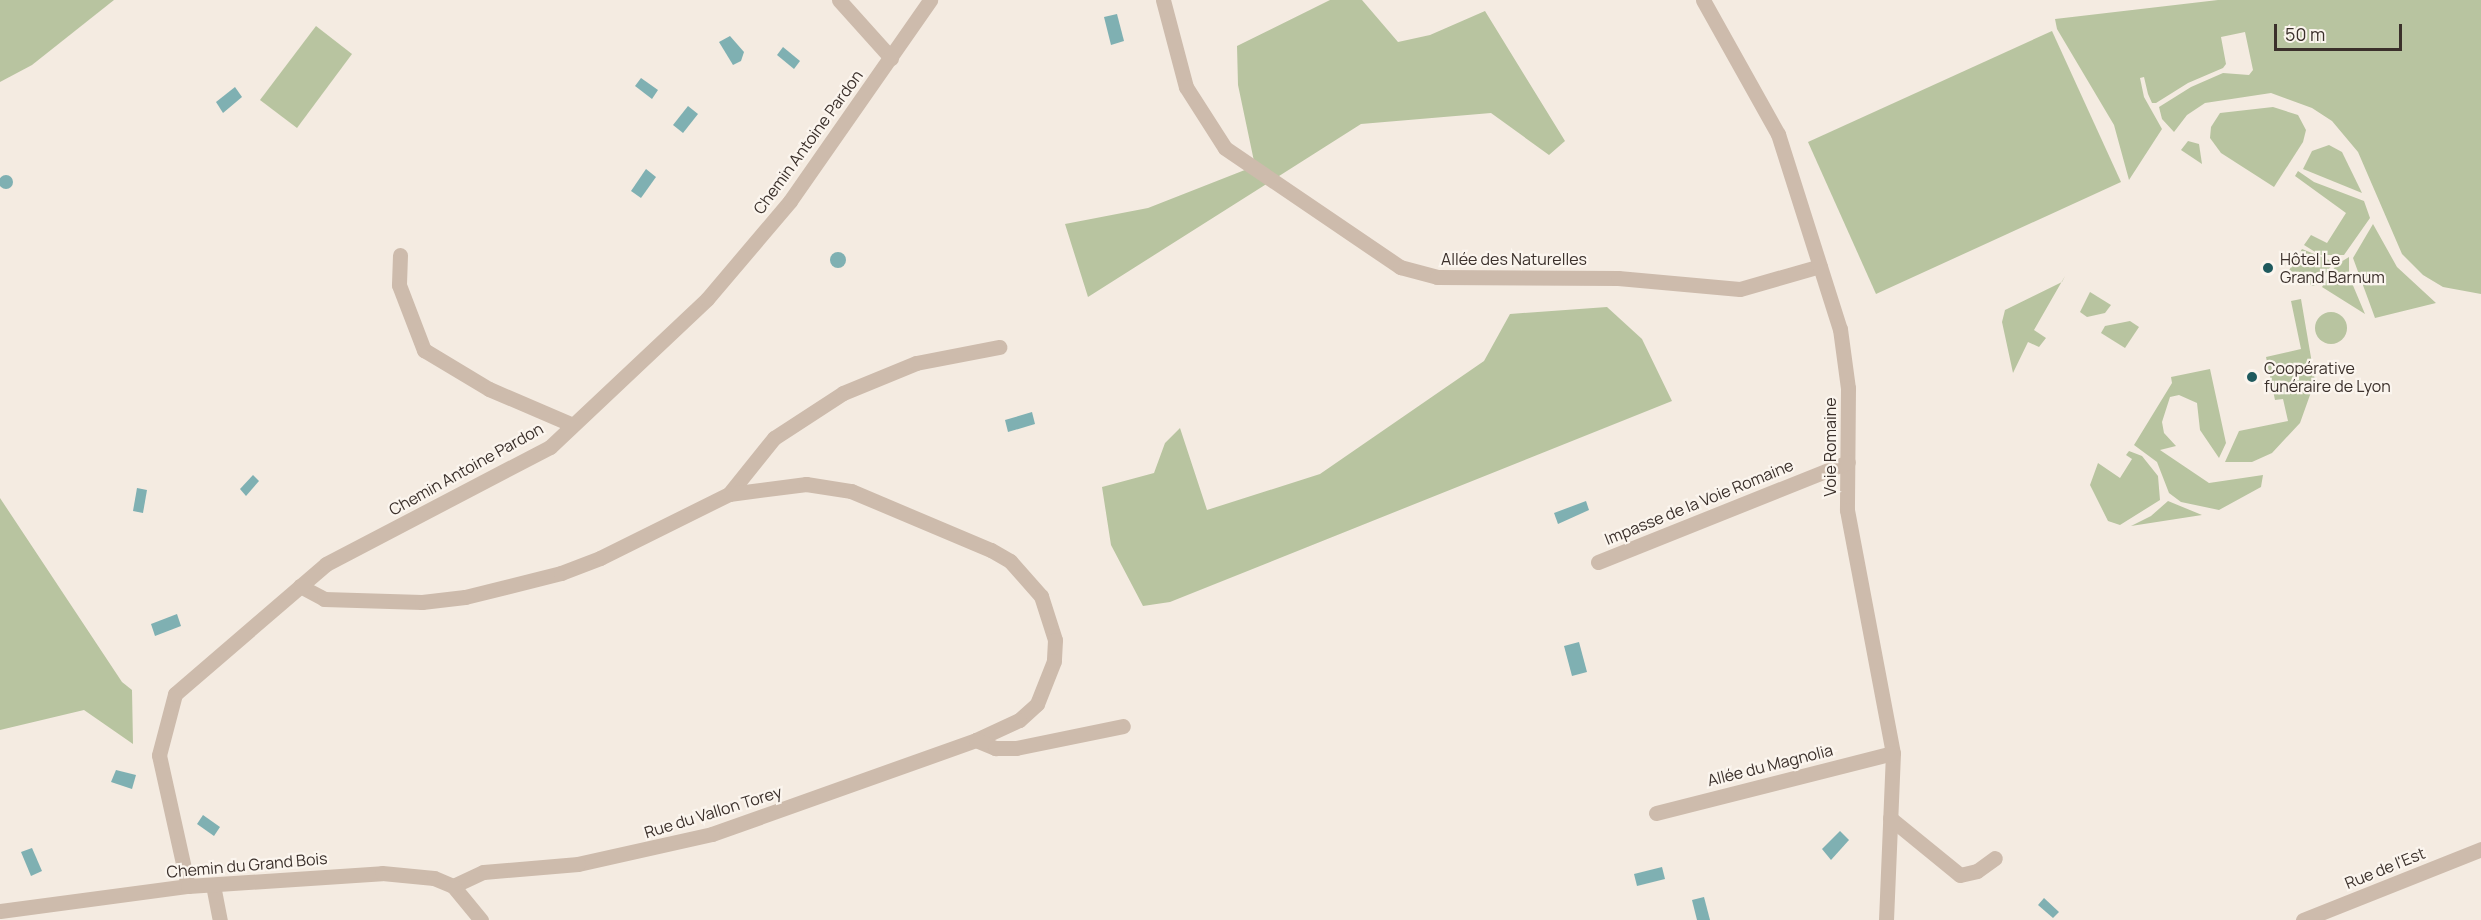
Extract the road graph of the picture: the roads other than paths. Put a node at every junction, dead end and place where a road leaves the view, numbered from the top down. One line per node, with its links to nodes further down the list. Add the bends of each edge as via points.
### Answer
1 (839, 0): 5 (street)
2 (930, 0): 5 (street, Chemin Antoine Pardon)
3 (1162, 0): 7 (street, Allée des Naturelles, via 1186,87 1225,148 1401,267 1437,277 1577,277 1740,289)
4 (1703, 0): 7 (street, Voie Romaine, via 1779,134)
5 (891, 58): 9 (street, Chemin Antoine Pardon, via 790,201 707,299)
6 (400, 255): 9 (street, via 399,285 424,350 489,389)
7 (1820, 266): 10 (street, Voie Romaine, via 1847,367)
8 (999, 347): 11 (street, Rue du Vallon Torey, via 916,363 843,393 774,438)
9 (573, 425): 13 (street, Chemin Antoine Pardon, via 550,447 326,564)
10 (1848, 462): 12 (street, Impasse de la Voie Romaine); 16 (street, Voie Romaine, via 1847,510)
11 (729, 494): 13 (street, Rue du Vallon Torey, via 600,558 561,573 465,597 422,602 324,599); 15 (street, Rue du Vallon Torey, via 779,486 831,485 991,550 1027,576 1050,617 1055,640 1050,681 1037,704 1019,720)
12 (1598, 562)
13 (300, 586): 22 (street, Chemin Antoine Pardon, via 175,694 159,755)
14 (1123, 726): 15 (street, via 1016,748 995,748)
15 (976, 740): 23 (street, Rue du Vallon Torey, via 712,834 578,864 483,872)
16 (1893, 753): 17 (street, Allée du Magnolia); 18 (street, Voie Romaine)
17 (1656, 813)
18 (1890, 818): 20 (street, via 1960,875 1977,871); 27 (street, Voie Romaine)
19 (2481, 849): 28 (street, Rue de l'Est)
20 (1995, 858)
21 (213, 885): 22 (street, Chemin du Grand Bois); 23 (street, Chemin du Grand Bois, via 382,873 434,878); 25 (street)
22 (188, 886): 24 (street, Chemin du Grand Bois)
23 (453, 886): 26 (street)
24 (0, 911)
25 (220, 920)
26 (481, 920)
27 (1886, 920)
28 (2303, 920)

